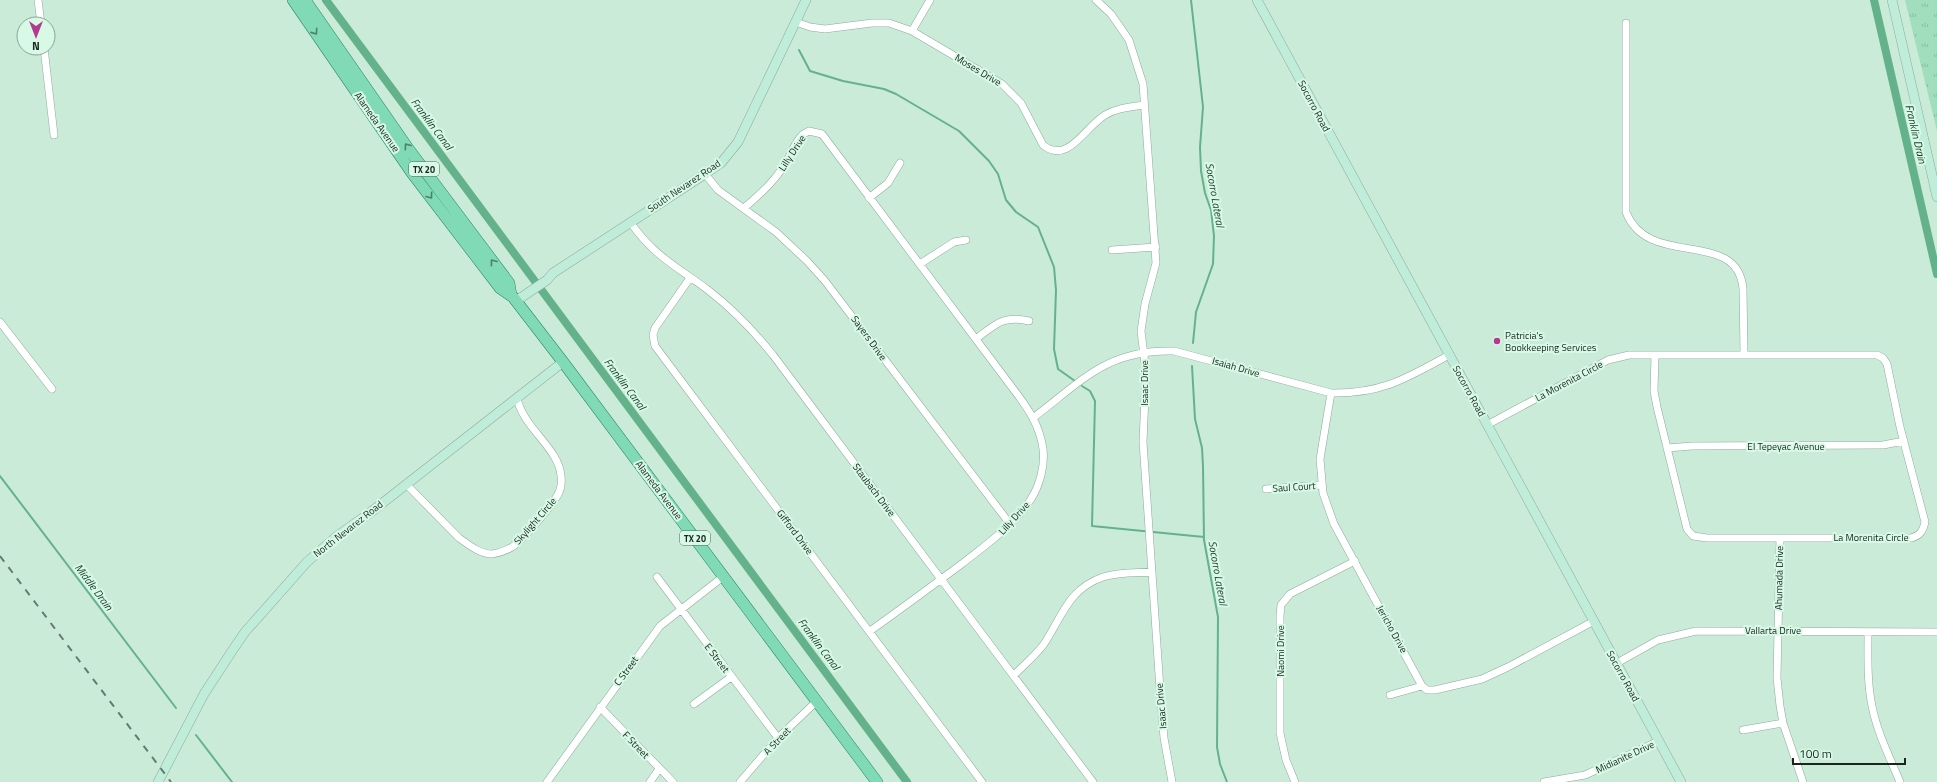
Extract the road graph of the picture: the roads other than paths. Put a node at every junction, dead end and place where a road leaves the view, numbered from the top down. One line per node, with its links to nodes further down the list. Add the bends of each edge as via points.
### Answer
1 (38, 0): 9 (street)
2 (293, 0): 27 (main road, Alameda Avenue / TX 20, one-way to 27, via 412,173 500,288)
3 (305, 0): 27 (main road, Alameda Avenue / TX 20, one-way to 3)
4 (806, 0): 10 (street, South Nevarez Road)
5 (930, 0): 12 (street)
6 (1096, 0): 14 (street, Isaac Drive, via 1129,40 1141,74)
7 (1257, 0): 32 (street, Socorro Road)
8 (1892, 0): 18 (street)
9 (40, 16)
10 (796, 22): 12 (street, Moses Drive, via 825,29 884,23); 17 (street, South Nevarez Road, via 738,142 721,163)
11 (1626, 23): 34 (street, via 1626,212 1630,223 1647,239 1712,253 1725,258 1737,269 1742,280)
12 (912, 31): 14 (street, Moses Drive, via 1002,84 1021,103 1043,145 1055,152 1065,151 1110,113)
13 (45, 56): 15 (street)
14 (1144, 105): 23 (street, Isaac Drive)
15 (54, 135)
16 (900, 163): 19 (street, via 888,183)
17 (705, 174): 20 (street, Sayers Drive, via 721,193); 21 (street, South Nevarez Road)
18 (1937, 197)
19 (869, 198): 20 (street, Lilly Drive, via 828,140 817,132 809,131 800,137 769,187); 25 (street, Lilly Drive)
20 (744, 208): 46 (street, Sayers Drive, via 776,232 825,281)
21 (630, 222): 26 (street, Staubach Drive, via 664,260); 27 (street, South Nevarez Road)
22 (966, 240): 25 (street, via 954,242)
23 (1156, 247): 24 (street); 31 (street, Isaac Drive, via 1156,263 1142,320)
24 (1112, 250)
25 (920, 264): 30 (street, Lilly Drive)
26 (690, 278): 52 (street, Staubach Drive, via 730,308 750,328); 56 (street, Gifford Drive, via 655,328 655,346)
27 (517, 298): 35 (main road, Alameda Avenue / TX 20)
28 (1029, 321): 30 (street, via 1009,318 1000,321)
29 (0, 322): 36 (street)
30 (976, 339): 39 (street, Lilly Drive, via 1021,399)
31 (1143, 352): 37 (street, Isaiah Drive, via 1174,351 1189,354); 39 (street, Isaiah Drive, via 1106,363); 49 (street, Isaac Drive, via 1146,372 1143,442)
32 (1449, 355): 37 (street, Isaiah Drive, via 1390,385 1362,392); 40 (street, Socorro Road)
33 (1655, 355): 34 (street, La Morenita Circle); 40 (street, La Morenita Circle, via 1629,355 1608,360); 42 (street, La Morenita Circle, via 1654,391)
34 (1744, 355): 41 (street, La Morenita Circle, via 1880,356 1887,364)
35 (562, 362): 38 (street, North Nevarez Road); 50 (main road, Alameda Avenue / TX 20)
36 (52, 389)
37 (1332, 393): 44 (street, Jericho Drive, via 1320,459)
38 (517, 398): 43 (street, North Nevarez Road); 43 (street, Skylight Circle, via 520,412 556,460 561,485 556,499 512,547 491,554 468,544)
39 (1032, 418): 46 (street, Lilly Drive, via 1040,434 1043,450 1042,468 1034,493)
40 (1487, 425): 54 (street, Socorro Road)
41 (1904, 442): 42 (street, El Tepeyac Avenue, via 1883,445); 47 (street, La Morenita Circle, via 1925,522 1921,534 1911,538)
42 (1667, 448): 47 (street, La Morenita Circle, via 1687,529 1691,534 1707,538)
43 (406, 484): 73 (street, North Nevarez Road, via 319,550 245,632 204,694)
44 (1322, 485): 45 (street, Saul Court); 48 (street, Jericho Drive, via 1334,524)
45 (1266, 489)
46 (1010, 524): 52 (street, Lilly Drive, via 996,538)
47 (1780, 538): 55 (street, Ahumada Drive)
48 (1355, 561): 62 (street, Jericho Drive); 82 (street, Naomi Drive, via 1290,594 1281,605 1280,733 1286,760)
49 (1152, 572): 60 (street, via 1104,577 1080,590 1062,610 1043,644); 81 (street, Isaac Drive, via 1164,738)
50 (724, 576): 53 (street, C Street); 64 (main road, Alameda Avenue / TX 20)
51 (657, 577): 53 (street, E Street)
52 (941, 579): 56 (street, Lilly Drive); 60 (street, Staubach Drive)
53 (681, 609): 61 (street, E Street); 66 (street, C Street, via 653,634)
54 (1594, 621): 59 (street, Socorro Road); 62 (street, via 1508,668 1482,679 1435,690 1427,690)
55 (1779, 630): 57 (street, Vallarta Drive); 59 (street, Vallarta Drive, via 1688,632 1658,640); 67 (street, Ahumada Drive, via 1778,678)
56 (870, 631): 79 (street, Gifford Drive)
57 (1868, 632): 58 (street, Vallarta Drive); 86 (street, via 1872,707)
58 (1937, 632)
59 (1617, 663): 70 (street, Socorro Road)
60 (1014, 674): 80 (street, Staubach Drive)
61 (731, 677): 65 (street); 69 (street, E Street)
62 (1422, 686): 63 (street)
63 (1390, 695)
64 (817, 702): 69 (street, A Street); 78 (main road, Alameda Avenue / TX 20)
65 (694, 704)
66 (600, 707): 71 (street, F Street); 74 (street, C Street)
67 (1783, 723): 68 (street); 85 (street, Ahumada Drive)
68 (1743, 730)
69 (778, 738): 77 (street, A Street)
70 (1659, 741): 72 (street, Midianite Drive, via 1585,775); 84 (street, Socorro Road)
71 (659, 769): 75 (street); 76 (street, F Street)
72 (1554, 781): 83 (street, Midianite Drive)
73 (158, 782)
74 (547, 782)
75 (650, 782)
76 (673, 782)
77 (740, 782)
78 (877, 782)
79 (982, 782)
80 (1093, 782)
81 (1172, 782)
82 (1295, 782)
83 (1544, 782)
84 (1681, 782)
85 (1803, 782)
86 (1900, 782)

